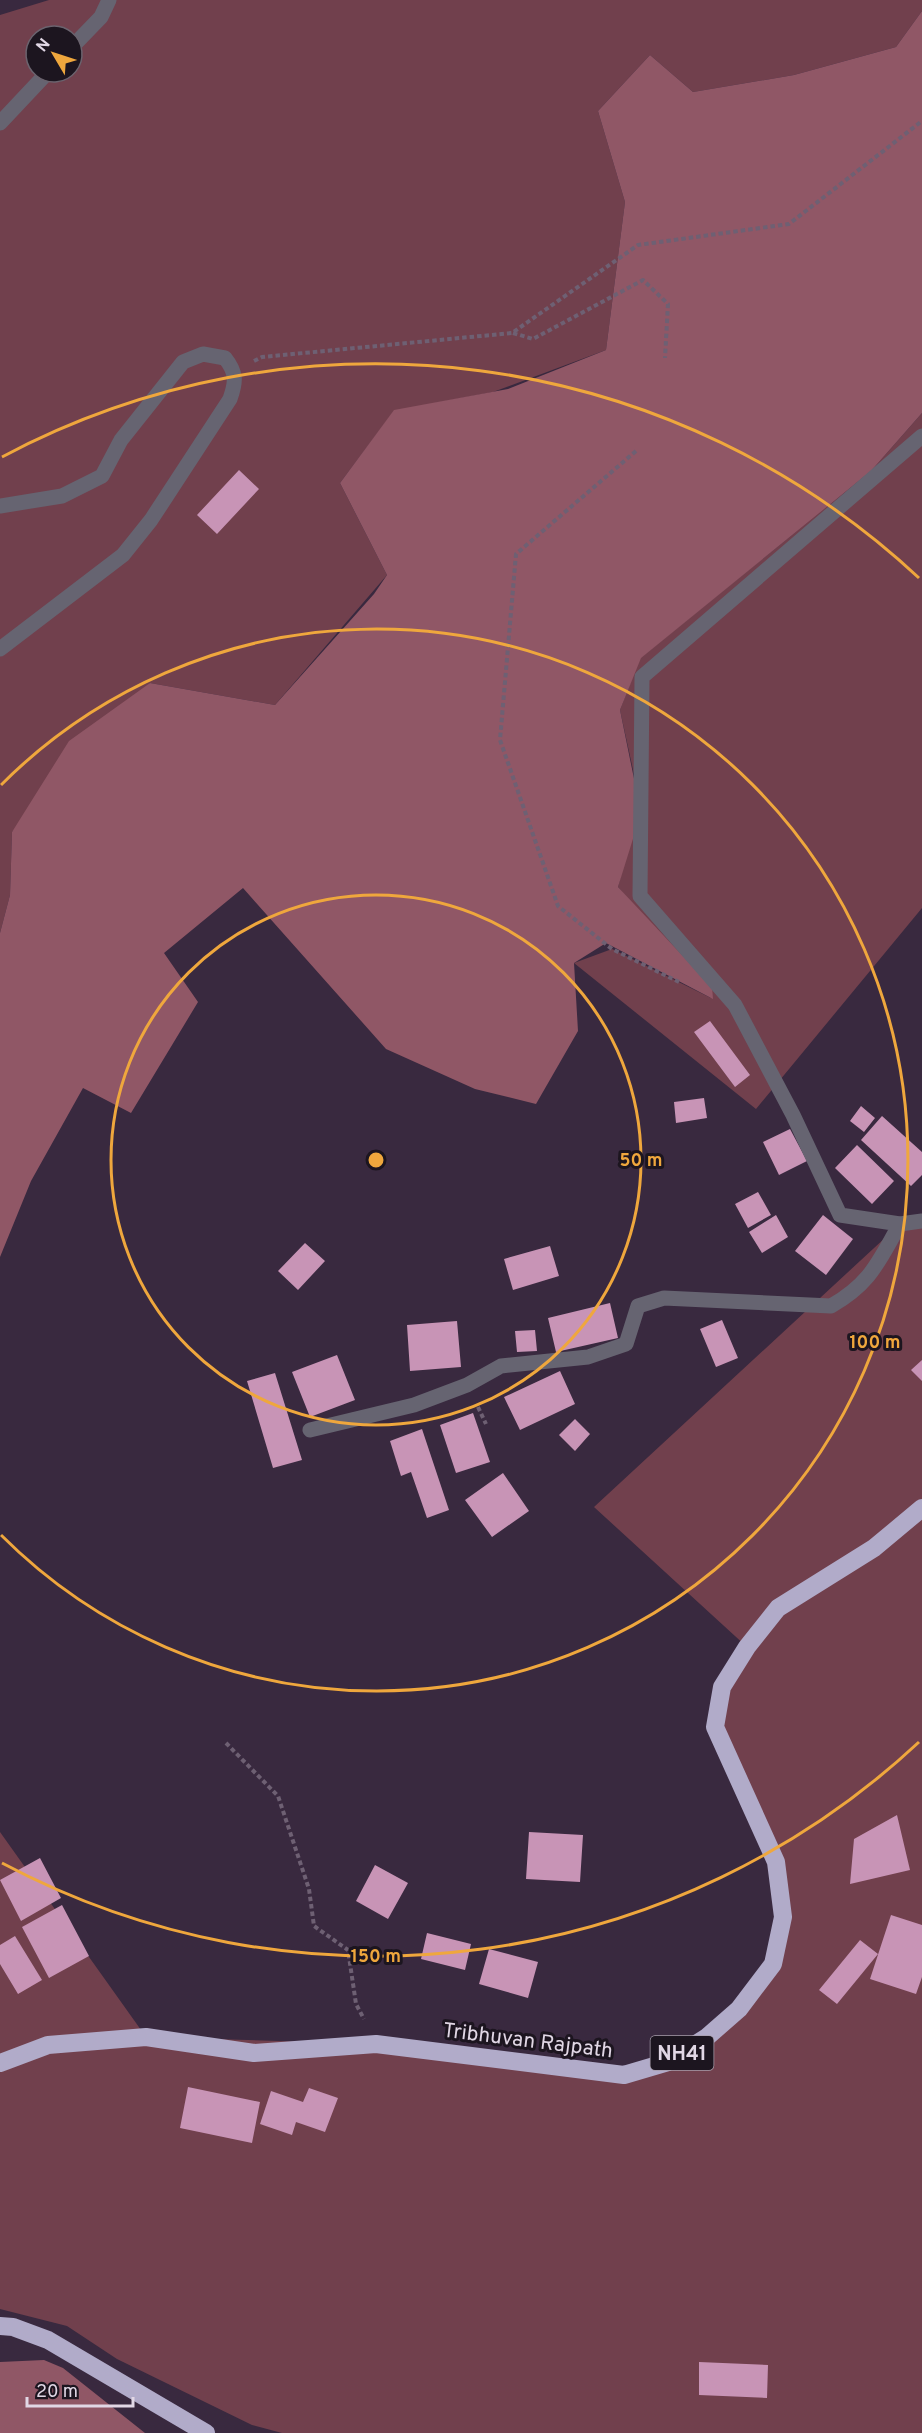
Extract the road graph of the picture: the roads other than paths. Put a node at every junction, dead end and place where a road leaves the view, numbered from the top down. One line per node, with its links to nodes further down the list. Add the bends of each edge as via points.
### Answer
1 (109, 0): 2 (street, via 101,17)
2 (84, 35)
3 (37, 84): 4 (street)
4 (0, 123)
5 (922, 436): 9 (street, via 642,676 640,896 735,1005 840,1215)
6 (0, 506): 7 (street, via 62,496 102,476 121,440 183,362 203,354 225,358 234,369 236,382 230,399 151,520 123,555)
7 (0, 649)
8 (922, 1221): 9 (street)
9 (900, 1224): 10 (street, via 871,1276 855,1292 831,1306 664,1298 638,1306 626,1344 588,1357 501,1366 467,1385 414,1405)
10 (310, 1430)
11 (922, 1508): 12 (highway, Tribhuvan Rajpath / NH41, via 874,1548 778,1608 722,1687 716,1726 776,1862 783,1917 773,1964 739,2009 707,2037 668,2062 624,2075 376,2044 255,2053 146,2037 48,2045)
12 (0, 2063)
13 (0, 2326): 14 (highway, via 48,2340)
14 (206, 2433)

